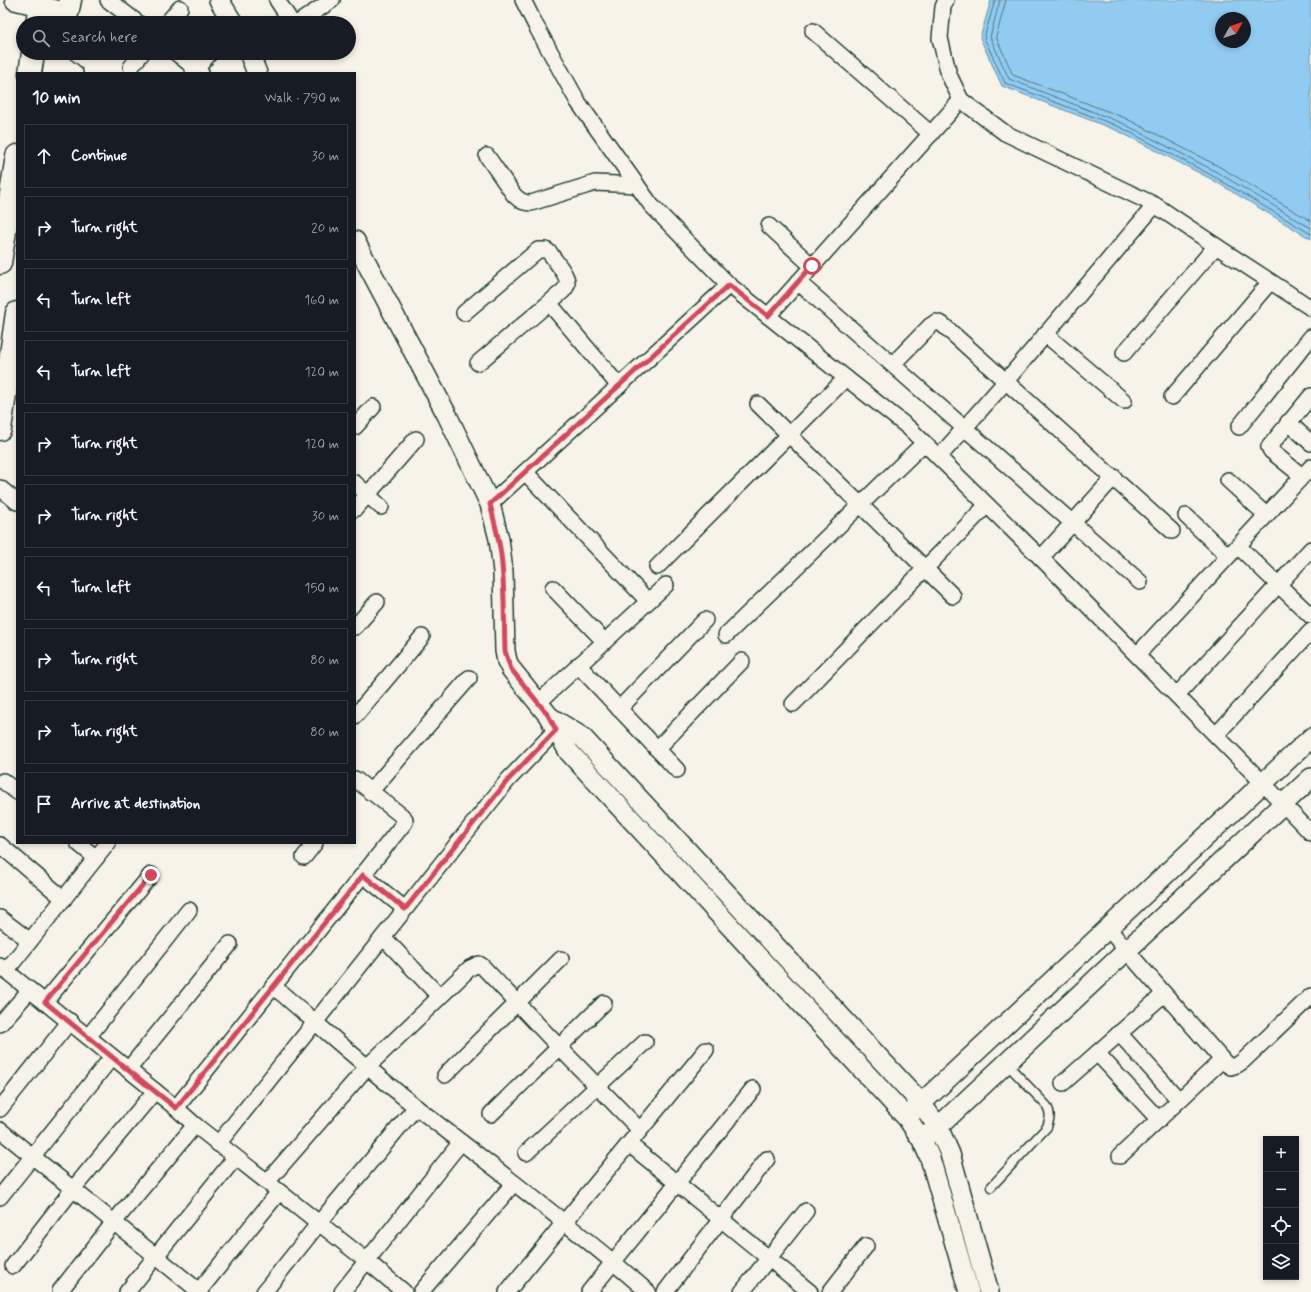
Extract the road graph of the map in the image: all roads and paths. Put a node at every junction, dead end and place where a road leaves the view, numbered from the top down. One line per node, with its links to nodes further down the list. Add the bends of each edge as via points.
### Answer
1 (15, 0): 9 (street)
2 (108, 0): 11 (street)
3 (219, 0): 13 (street)
4 (277, 0): 14 (street)
5 (332, 0): 15 (street)
6 (523, 0): 32 (street, via 578,102)
7 (946, 0): 28 (street, via 940,38 949,75)
8 (180, 8): 12 (street)
9 (39, 10): 10 (street)
10 (67, 12)
11 (129, 16)
12 (173, 16)
13 (228, 16)
14 (287, 16)
15 (308, 16)
16 (814, 30): 29 (street)
17 (32, 60): 24 (main road)
18 (136, 60): 23 (street)
19 (184, 60): 26 (street)
20 (205, 60): 26 (street)
21 (252, 60): 27 (street)
22 (56, 61): 25 (street)
23 (131, 67)
24 (30, 72)
25 (73, 72)
26 (197, 72)
27 (257, 72)
28 (961, 100): 29 (street); 33 (street, via 1005,133)
29 (931, 134): 38 (street)
30 (487, 156): 32 (street, via 514,195 525,203 595,183)
31 (16, 162): 37 (main road)
32 (637, 185): 41 (street, via 651,204)
33 (1155, 205): 36 (street); 47 (street)
34 (769, 226): 38 (street)
35 (356, 243): 77 (street, via 447,415)
36 (1216, 246): 40 (street); 49 (street)
37 (0, 263)
38 (812, 266): 39 (street)
39 (798, 282): 45 (street); 51 (street)
40 (1270, 282): 43 (street); 56 (street)
41 (729, 285): 45 (street); 54 (street)
42 (548, 304): 44 (street, via 563,291 568,282 550,253 542,250 534,253); 50 (street); 54 (street)
43 (1311, 308)
44 (464, 313)
45 (768, 316): 52 (street)
46 (16, 320): 64 (main road)
47 (1045, 334): 53 (street); 57 (street)
48 (1311, 338): 62 (street)
49 (1124, 353)
50 (478, 363)
51 (892, 364): 53 (street, via 936,322 942,324); 63 (street)
52 (846, 378): 65 (street); 67 (street)
53 (1006, 381): 63 (street); 72 (street)
54 (619, 386): 71 (street)
55 (1311, 396): 60 (street)
56 (1172, 397)
57 (1124, 401)
58 (758, 404): 65 (street)
59 (374, 407): 61 (street)
60 (1288, 422): 68 (street); 70 (street, via 1269,447 1271,451)
61 (356, 426)
62 (1239, 427)
63 (965, 428): 69 (street); 85 (street)
64 (0, 429)
65 (789, 435): 79 (street); 90 (street)
66 (416, 439): 76 (street)
67 (924, 443): 69 (street); 79 (street)
68 (1311, 443)
69 (938, 457): 80 (street)
70 (1307, 471): 83 (street)
71 (523, 473): 77 (street); 97 (street)
72 (1114, 477): 85 (street); 86 (street)
73 (1228, 480): 83 (street)
74 (356, 484): 76 (street)
75 (0, 488): 78 (street)
76 (368, 494): 81 (street); 82 (street)
77 (497, 498): 113 (street, via 503,572 505,651 511,669)
78 (16, 501)
79 (860, 505): 91 (street); 103 (street)
80 (987, 505): 89 (street); 91 (street)
81 (381, 507)
82 (356, 508)
83 (1266, 515): 88 (street)
84 (1186, 516): 88 (street)
85 (1073, 523): 89 (street); 92 (street)
86 (1172, 531)
87 (1311, 549): 94 (street)
88 (1233, 551): 94 (street); 106 (street)
89 (1041, 558): 106 (street)
90 (657, 567)
91 (925, 569): 96 (street); 111 (street)
92 (1140, 582)
93 (666, 585): 97 (street)
94 (1278, 585): 99 (street); 110 (street)
95 (553, 588): 105 (street)
96 (953, 596)
97 (648, 601): 105 (street)
98 (377, 602): 101 (street)
99 (1311, 616)
100 (705, 620): 112 (street)
101 (356, 626)
102 (1311, 631): 115 (street)
103 (726, 635)
104 (422, 637): 114 (street)
105 (604, 641): 108 (street)
106 (1137, 654): 110 (street)
107 (742, 662): 117 (street)
108 (578, 665): 112 (street); 113 (street)
109 (469, 678): 122 (street)
110 (1177, 695): 115 (street)
111 (793, 704)
112 (619, 709): 117 (street)
113 (543, 710): 135 (street, via 508,780); 173 (street, via 582,737); 178 (street, via 569,752)
114 (356, 715)
115 (1216, 734): 121 (street)
116 (1311, 738): 121 (street)
117 (657, 749): 118 (street)
118 (677, 770)
119 (1311, 778): 124 (street)
120 (3, 781): 123 (street)
121 (1264, 783): 124 (street); 138 (street)
122 (361, 787): 133 (street, via 405,819)
123 (16, 791)
124 (1284, 804): 125 (street); 142 (street)
125 (1311, 833)
126 (79, 844): 131 (street)
127 (107, 844): 131 (street)
128 (314, 844): 130 (street)
129 (0, 845): 134 (street)
130 (304, 857)
131 (96, 858): 134 (street)
132 (151, 875): 150 (street)
133 (363, 875): 135 (street); 145 (street)
134 (64, 899): 140 (street)
135 (405, 909): 139 (street)
136 (189, 910): 157 (street)
137 (0, 918): 140 (street)
138 (1108, 928): 142 (street); 173 (street)
139 (383, 937): 149 (street); 154 (street)
140 (30, 941): 144 (street)
141 (230, 944): 166 (street)
142 (1127, 951): 147 (street); 164 (street)
143 (560, 959): 151 (street)
144 (3, 968): 146 (street)
145 (273, 986): 154 (street); 175 (street)
146 (30, 990): 150 (street); 155 (street)
147 (1164, 994): 156 (street); 163 (street)
148 (1311, 996): 163 (street, via 1237,1065 1231,1067)
149 (440, 997): 151 (street, via 470,968 479,964); 165 (street)
150 (45, 1002): 153 (street)
151 (517, 1003): 159 (street); 167 (street)
152 (604, 1003): 159 (street)
153 (70, 1021): 157 (street); 176 (street)
154 (316, 1022): 165 (street); 186 (street)
155 (0, 1024)
156 (1119, 1033): 161 (street); 172 (street)
157 (88, 1037): 162 (street)
158 (645, 1042): 169 (street)
159 (559, 1047): 169 (street); 177 (street)
160 (706, 1050): 183 (street)
161 (1097, 1053): 168 (street); 179 (street)
162 (112, 1057): 166 (street); 189 (street)
163 (1222, 1060): 172 (street)
164 (1006, 1063): 181 (street); 196 (lane, via 1047,1106 1050,1118 1047,1126)
165 (367, 1067): 174 (street); 195 (street)
166 (128, 1070): 171 (street)
167 (445, 1075)
168 (1063, 1083)
169 (596, 1086): 183 (street); 188 (street)
170 (753, 1090): 194 (street)
171 (155, 1091): 175 (street); 197 (street)
172 (1179, 1100): 179 (street)
173 (921, 1103): 178 (street); 181 (street)
174 (416, 1106): 185 (street); 202 (street)
175 (176, 1108): 180 (street)
176 (0, 1109)
177 (490, 1114)
178 (907, 1118): 184 (street)
179 (1159, 1120): 190 (street)
180 (194, 1125): 186 (street); 201 (street)
181 (938, 1127): 184 (street); 225 (street, via 950,1154)
182 (0, 1130): 189 (street)
183 (640, 1130): 187 (street)
184 (922, 1140): 224 (street, via 930,1158)
185 (461, 1142): 193 (street); 207 (street)
186 (218, 1144): 191 (street)
187 (629, 1144): 194 (street); 203 (street)
188 (526, 1153)
189 (32, 1156): 197 (street); 198 (street)
190 (1120, 1156)
191 (235, 1158): 195 (street); 205 (street)
192 (767, 1159): 200 (street)
193 (514, 1183): 203 (street); 216 (street)
194 (677, 1183): 200 (street); 208 (street)
195 (273, 1187): 202 (street); 212 (street)
196 (990, 1187)
197 (73, 1189): 201 (street); 209 (street)
198 (0, 1197)
199 (806, 1211): 206 (street)
200 (720, 1220): 206 (street); 220 (street)
201 (114, 1222): 205 (street); 210 (street)
202 (319, 1223): 207 (street); 213 (street)
203 (565, 1223): 208 (street); 217 (street)
204 (866, 1246): 223 (street)
205 (156, 1256): 211 (street); 212 (street)
206 (768, 1259): 221 (street); 222 (street)
207 (367, 1261): 214 (street); 215 (street)
208 (613, 1262): 218 (street); 219 (street)
209 (13, 1266)
210 (60, 1291)
211 (127, 1292)
212 (200, 1292)
213 (264, 1292)
214 (342, 1292)
215 (404, 1292)
216 (421, 1292)
217 (507, 1292)
218 (589, 1292)
219 (648, 1292)
220 (664, 1292)
221 (742, 1292)
222 (810, 1292)
223 (830, 1292)
224 (970, 1292)
225 (989, 1292)

